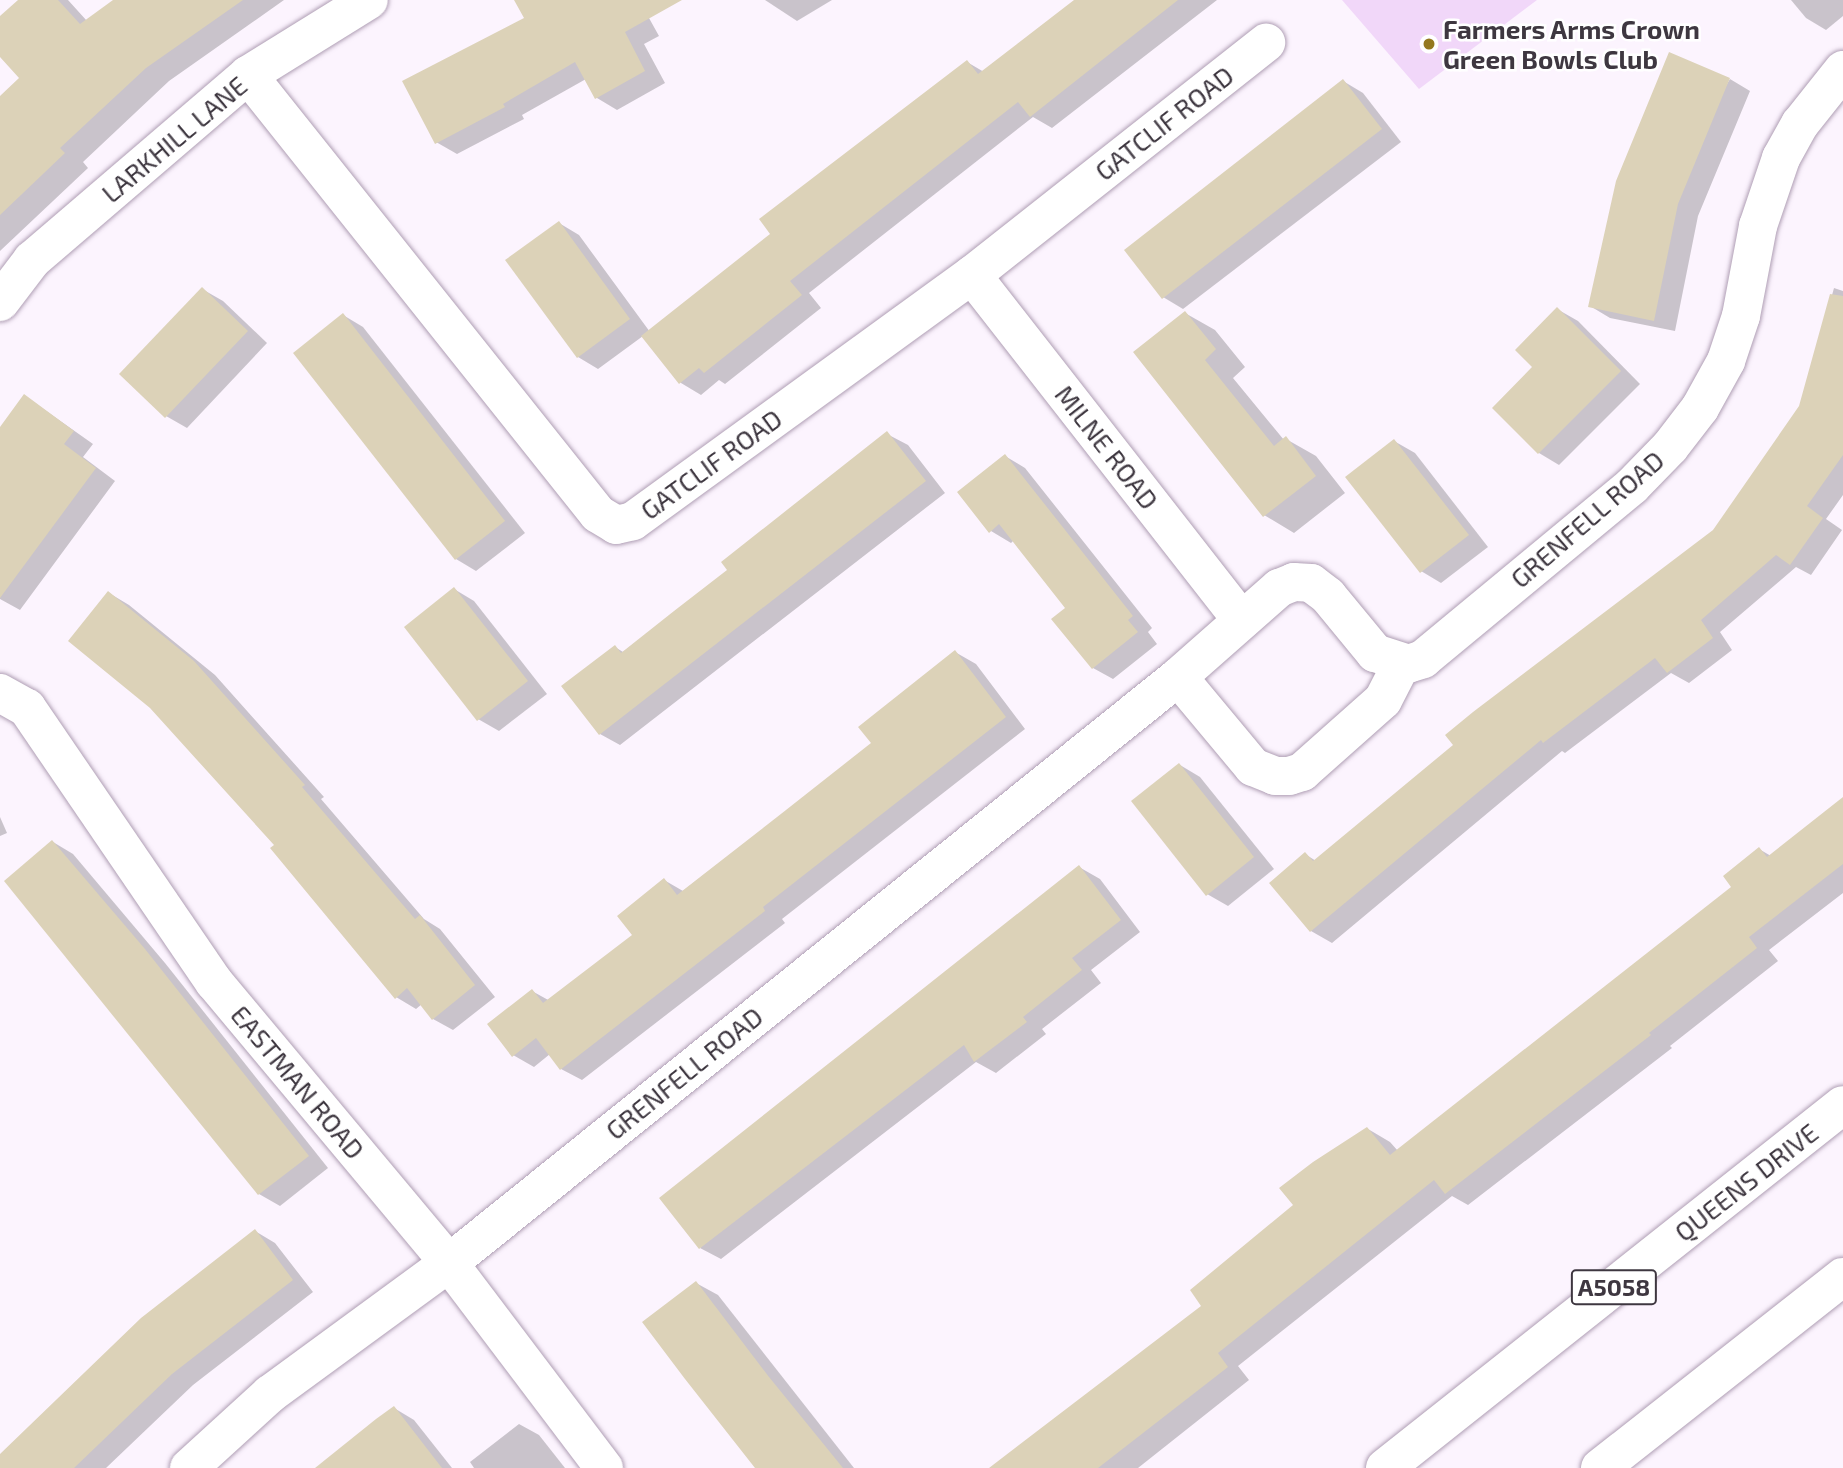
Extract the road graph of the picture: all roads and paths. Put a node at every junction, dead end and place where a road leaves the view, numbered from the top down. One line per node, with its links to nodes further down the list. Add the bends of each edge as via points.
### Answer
1 (369, 0): 4 (main road, LARKHILL LANE)
2 (1266, 43): 5 (main road, GATCLIF ROAD)
3 (1843, 70): 8 (main road, GRENFELL ROAD, via 1807,113 1781,158 1758,226 1741,316 1726,362 1700,408 1632,485 1423,659)
4 (248, 75): 5 (main road, GATCLIF ROAD, via 597,514 616,525 633,521); 6 (main road, LARKHILL LANE, via 32,260)
5 (972, 275): 7 (main road, MILNE ROAD)
6 (0, 302)
7 (1242, 620): 8 (main road, GRENFELL ROAD, via 1279,588 1294,582 1311,583 1328,596 1375,653); 9 (main road, GRENFELL ROAD)
8 (1402, 663): 9 (main road, via 1383,700 1302,772 1289,776 1253,767)
9 (1178, 677): 12 (main road, GRENFELL ROAD)
10 (0, 693): 12 (main road, EASTMAN ROAD, via 27,708 214,982)
11 (1843, 1105): 16 (main road, QUEENS DRIVE / A5058)
12 (449, 1263): 14 (main road, GRENFELL ROAD, via 270,1394); 15 (main road, EASTMAN ROAD)
13 (1843, 1277): 17 (main road)
14 (189, 1468)
15 (604, 1468)
16 (1385, 1468)
17 (1600, 1468)

